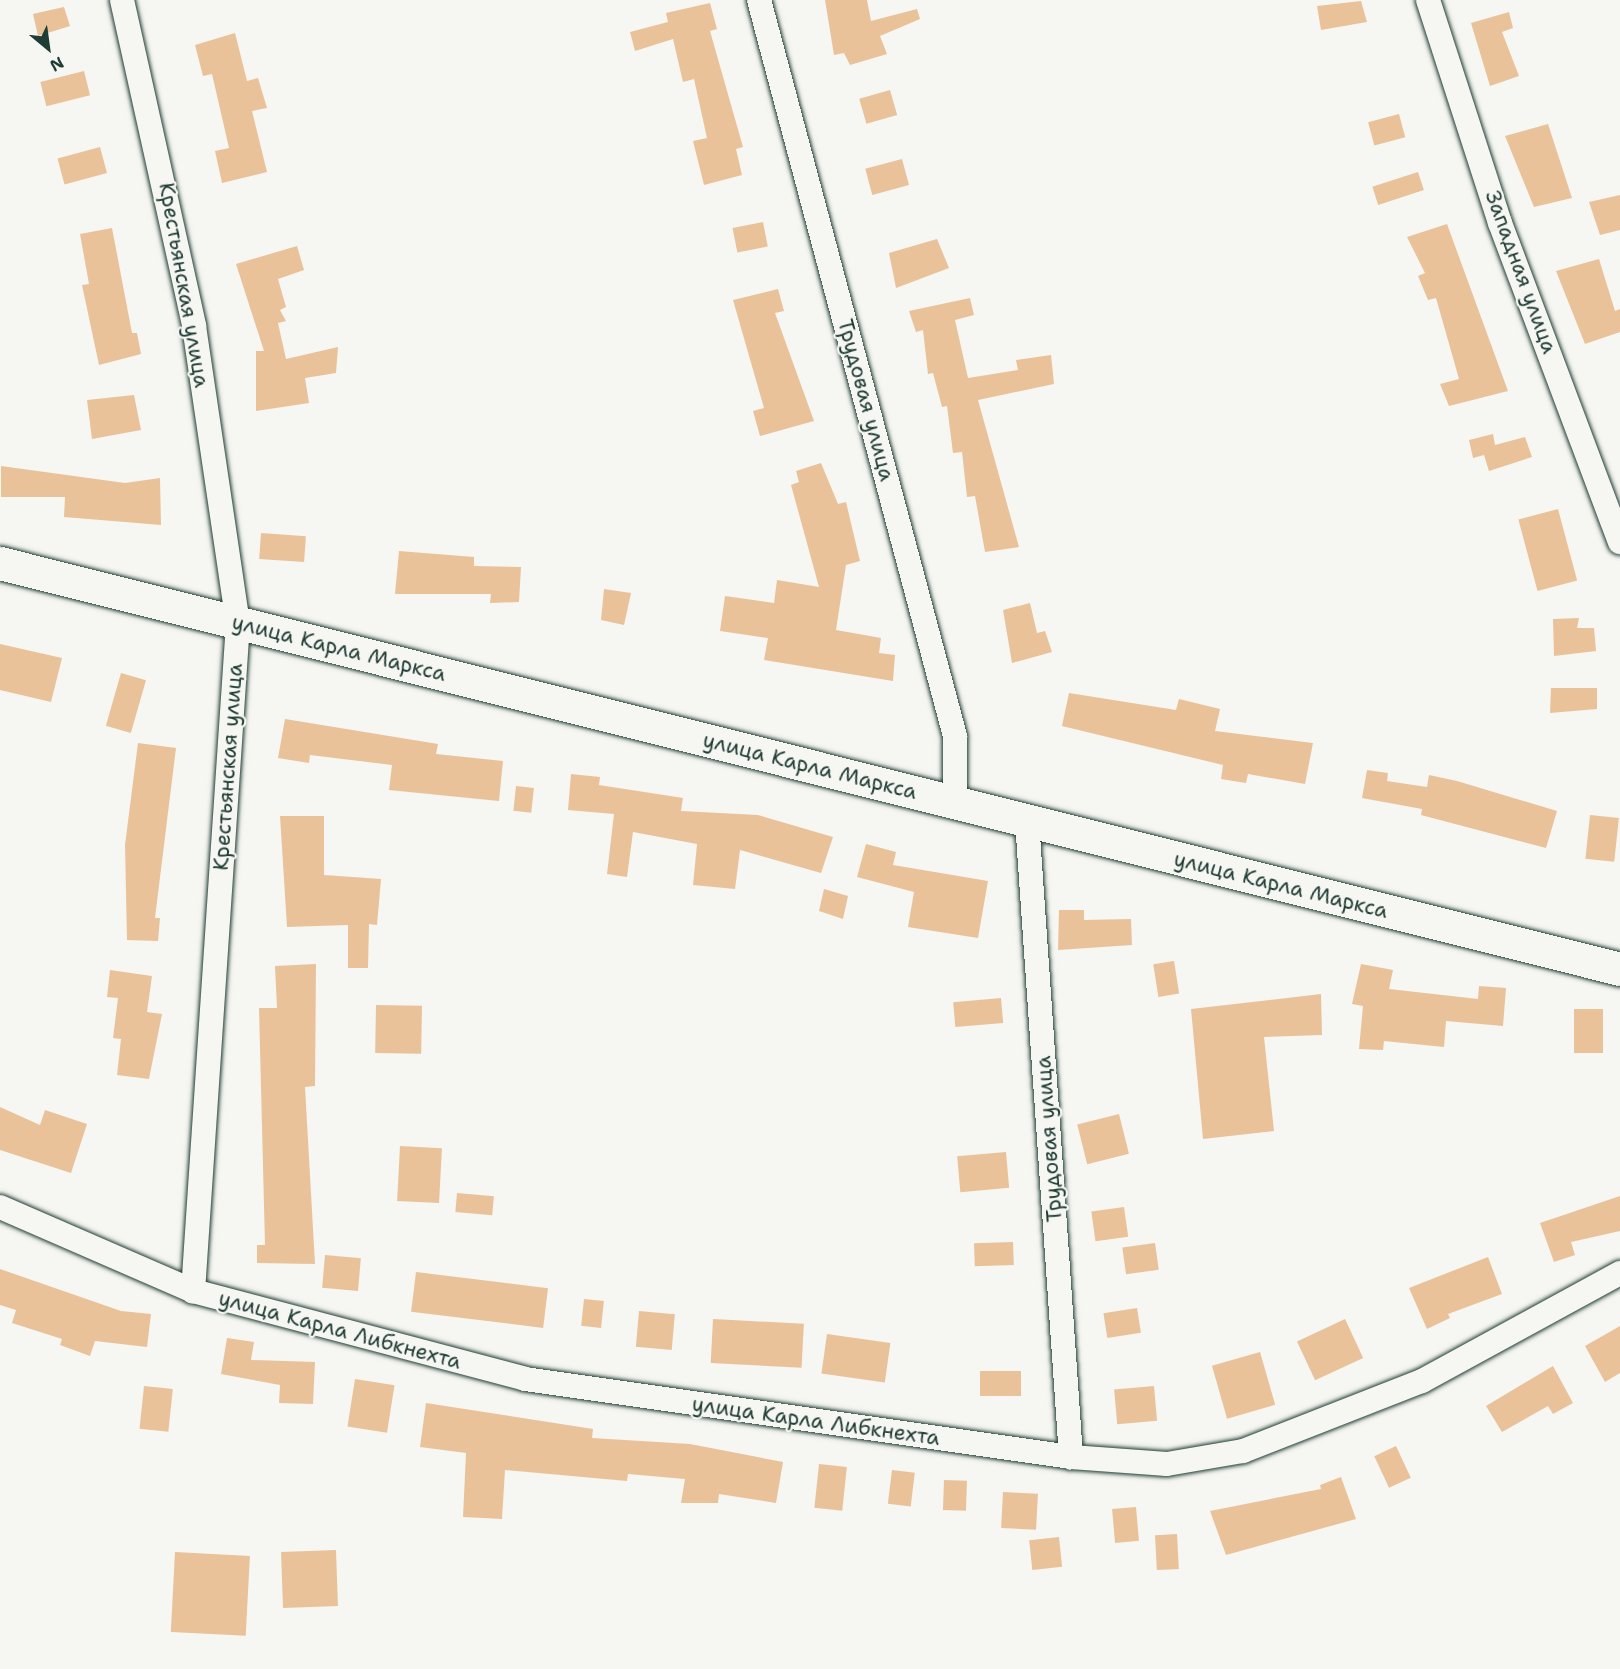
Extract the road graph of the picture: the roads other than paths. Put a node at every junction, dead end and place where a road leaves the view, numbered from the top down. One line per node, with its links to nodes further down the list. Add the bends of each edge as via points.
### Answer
1 (122, 0): 6 (street, Крестьянская улица, via 194,326)
2 (759, 0): 7 (street, Трудовая улица, via 955,736)
3 (1428, 0): 4 (street, Западная улица, via 1500,223)
4 (1620, 542)
5 (0, 563): 6 (main road, улица Карла Маркса)
6 (238, 623): 7 (main road, улица Карла Маркса); 12 (street, Крестьянская улица)
7 (956, 802): 8 (main road, улица Карла Маркса)
8 (1027, 821): 9 (main road, улица Карла Маркса); 13 (street, Трудовая улица)
9 (1620, 969)
10 (0, 1207): 12 (street, улица Карла Либкнехта)
11 (1620, 1273): 13 (street, улица Карла Либкнехта, via 1422,1381 1243,1451 1167,1464)
12 (193, 1291): 13 (street, улица Карла Либкнехта, via 525,1379)
13 (1071, 1457)

